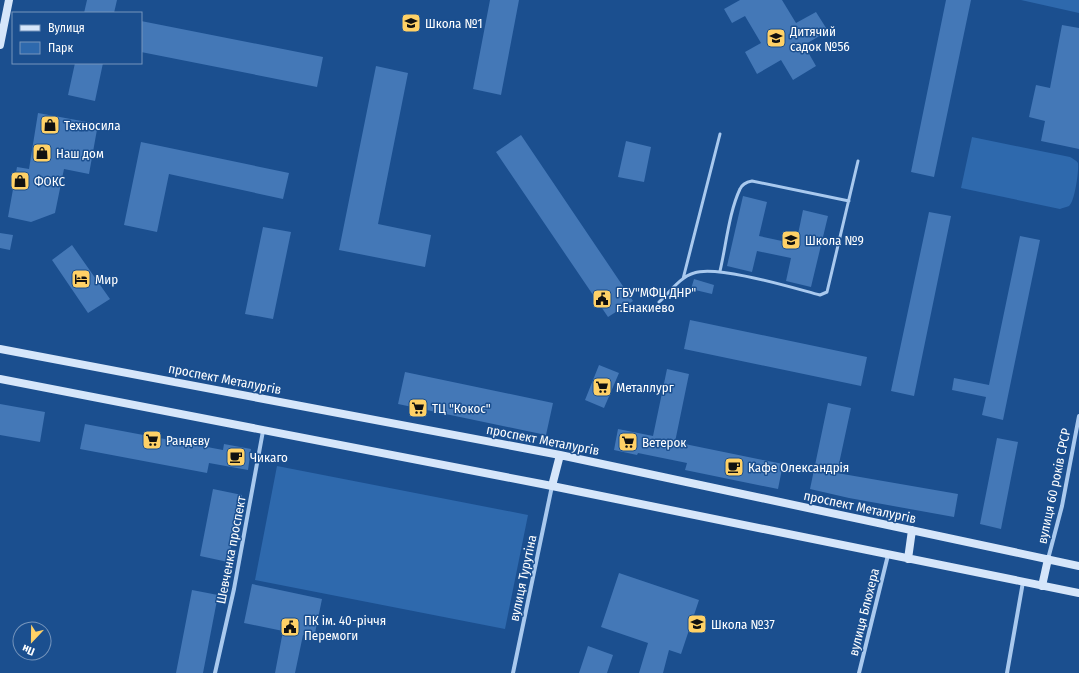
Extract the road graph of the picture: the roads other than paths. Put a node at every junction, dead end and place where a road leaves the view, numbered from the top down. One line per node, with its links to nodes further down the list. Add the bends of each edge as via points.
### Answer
1 (9, 0): 2 (street)
2 (0, 45)
3 (720, 134): 7 (lane)
4 (858, 161): 5 (lane)
5 (849, 201): 6 (lane, via 752,181 746,183 740,188); 6 (lane, via 828,290 824,294)
6 (720, 271): 7 (lane, via 694,272)
7 (683, 279): 8 (lane)
8 (659, 302)
9 (0, 349): 13 (street, проспект Металургів)
10 (0, 379): 12 (street)
11 (1079, 416): 18 (street, вулиця 60 років СРСР, via 1062,506)
12 (263, 431): 14 (street); 23 (street, Шевченка проспект, via 240,558)
13 (560, 455): 14 (street); 15 (street, проспект Металургів)
14 (552, 486): 16 (street); 24 (street, вулиця Турутіна)
15 (912, 530): 17 (street); 18 (street, проспект Металургів)
16 (888, 555): 17 (street); 25 (street, вулиця Блюхера)
17 (908, 559): 20 (street)
18 (1048, 559): 19 (street, проспект Металургів); 21 (street)
19 (1079, 566)
20 (1024, 582): 21 (street); 26 (street)
21 (1042, 586): 22 (street)
22 (1079, 593)
23 (215, 673)
24 (513, 673)
25 (859, 673)
26 (1007, 673)

